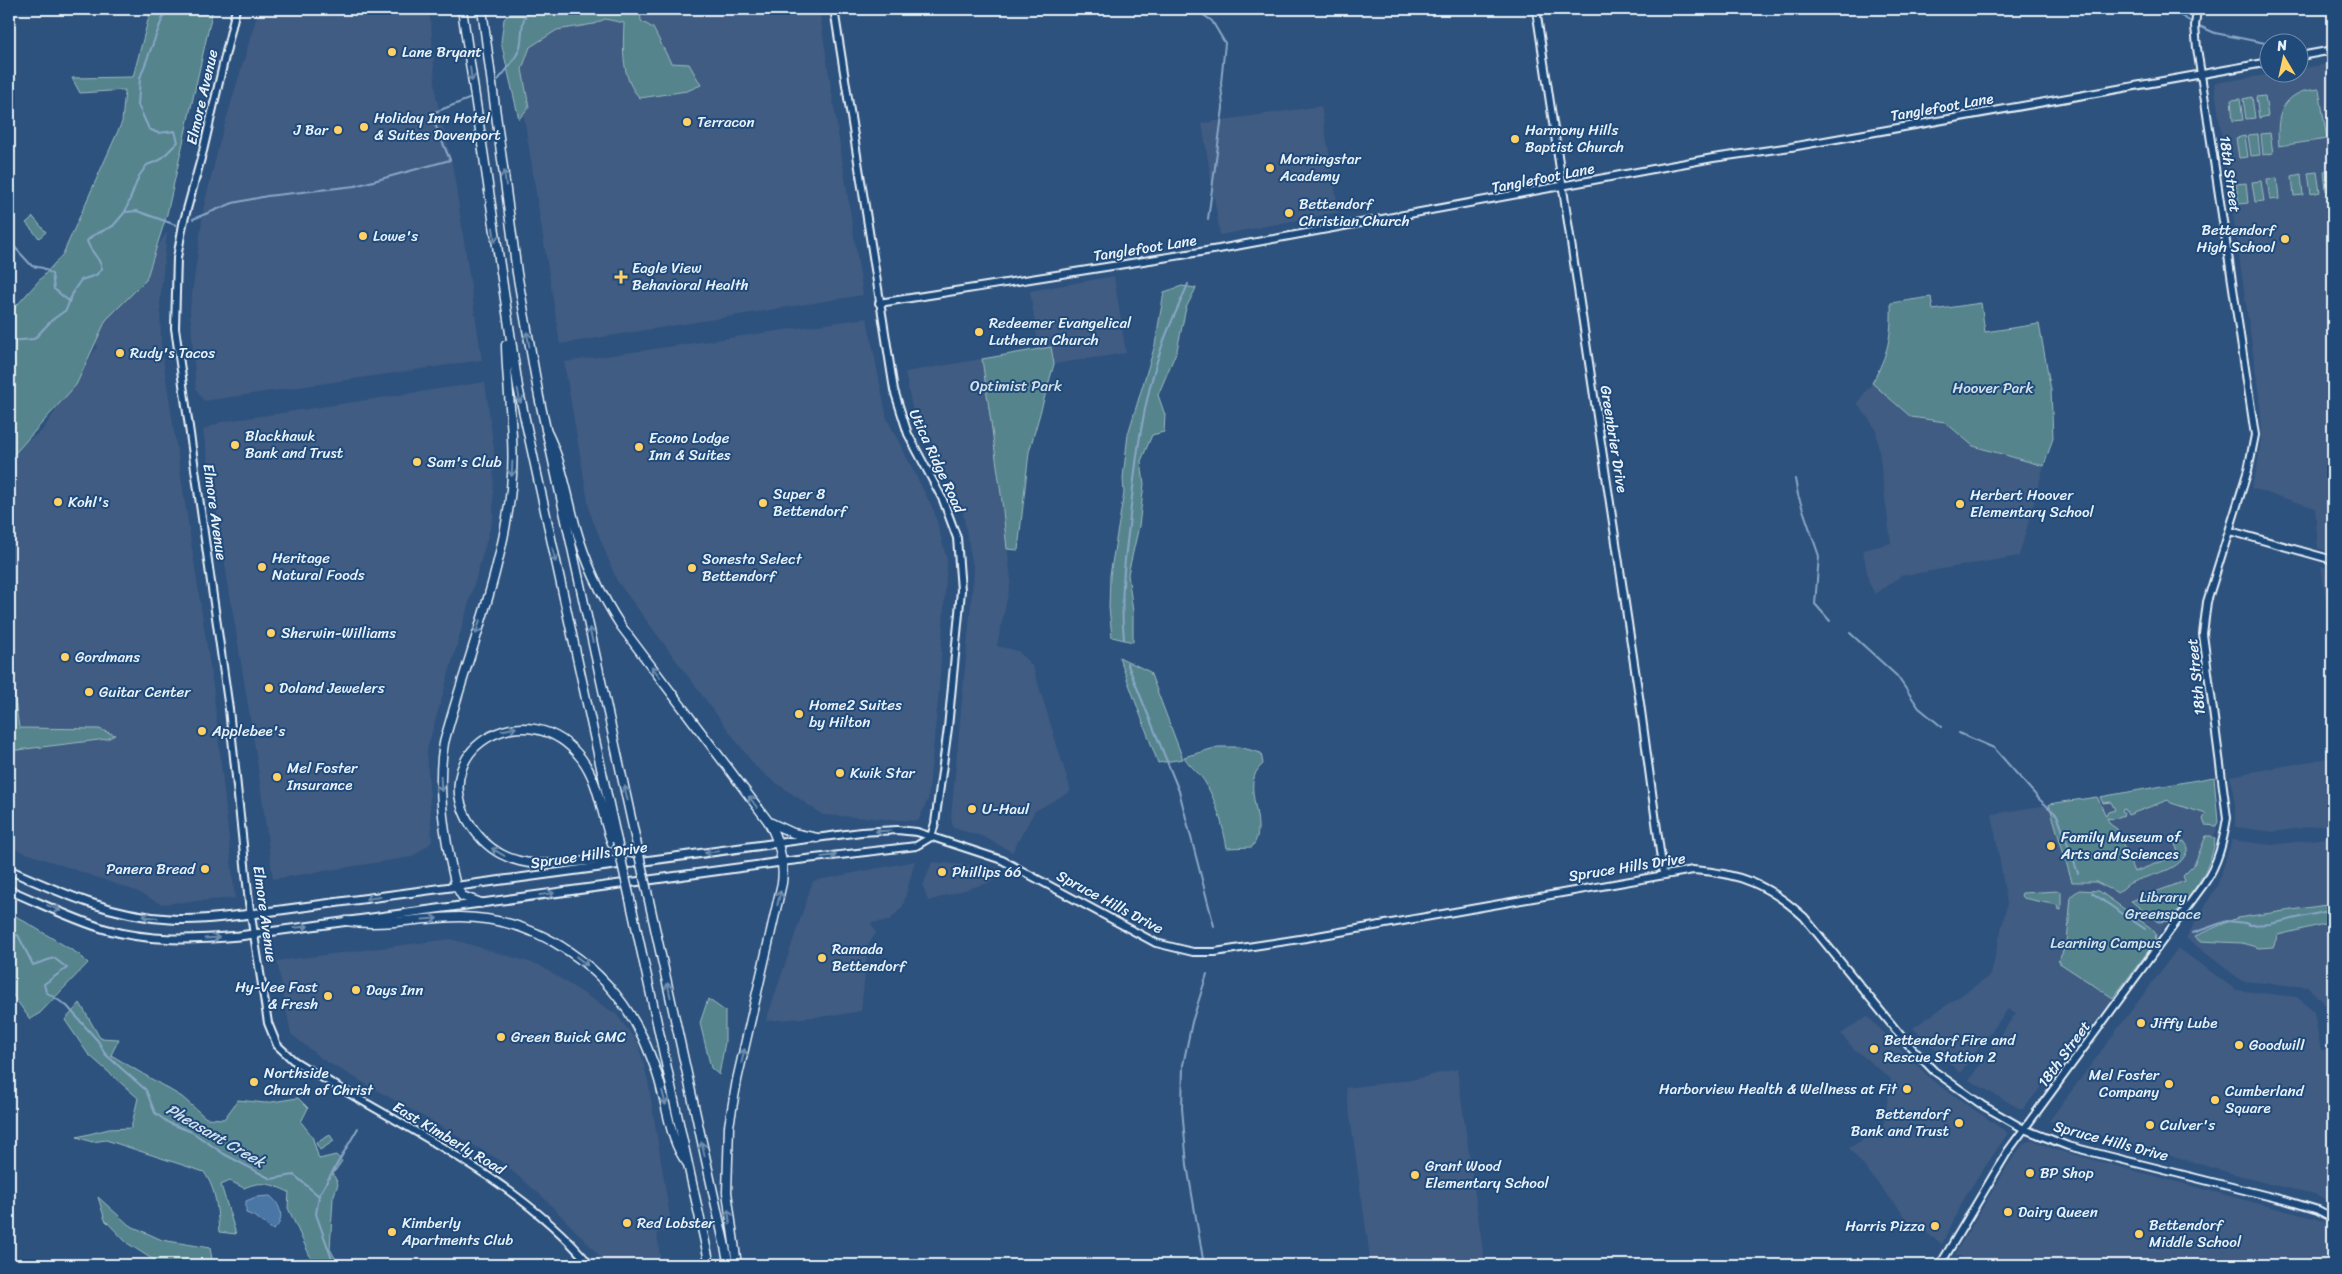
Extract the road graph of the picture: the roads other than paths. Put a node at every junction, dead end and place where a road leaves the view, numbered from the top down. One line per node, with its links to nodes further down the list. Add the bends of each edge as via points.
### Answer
1 (236, 9): 29 (main road, Elmore Avenue, via 183,224 177,258 176,328 230,718)
2 (462, 9): 13 (highway, one-way to 13)
3 (482, 9): 14 (highway, one-way to 3, via 517,273)
4 (834, 9): 12 (main road, Utica Ridge Road)
5 (1536, 9): 11 (main road, Greenbrier Drive)
6 (2196, 9): 10 (main road, 18th Street, via 2195,26)
7 (2333, 50): 8 (main road)
8 (2310, 54)
9 (2260, 64): 10 (main road, Tanglefoot Lane)
10 (2202, 73): 11 (main road, Tanglefoot Lane); 15 (main road, 18th Street, via 2255,435)
11 (1563, 187): 12 (main road, Tanglefoot Lane, via 1219,249); 25 (main road, Greenbrier Drive)
12 (879, 303): 18 (main road, Utica Ridge Road, via 899,410 943,500 957,538 961,590 948,728)
13 (508, 333): 20 (highway, one-way to 20); 26 (highway, one-way to 26, via 506,346 513,452 509,504 497,564 442,757 442,797)
14 (546, 430): 17 (highway, one-way to 14, via 621,626 604,598 583,552 557,450); 38 (highway, one-way to 14, bridge)
15 (2230, 531): 16 (main road); 33 (main road, 18th Street, via 2207,602 2203,634 2227,818 2222,844 2208,879)
16 (2333, 560)
17 (768, 821): 19 (highway, via 793,833); 21 (highway)
18 (931, 837): 19 (main road, Spruce Hills Drive, one-way to 19, via 897,830); 22 (main road, one-way to 18, via 916,846); 25 (main road, Spruce Hills Drive, via 1002,860 1156,943 1193,952 1216,952 1306,938)
19 (816, 838): 21 (main road, Spruce Hills Drive)
20 (614, 842): 23 (highway, one-way to 20, via 617,860 527,863 494,850 473,830 462,807 460,780 469,756 487,738 512,728 538,730 562,740 581,758 592,776); 34 (highway, bridge, via 630,900)
21 (778, 843): 22 (highway); 23 (main road, Spruce Hills Drive, one-way to 23)
22 (781, 862): 28 (main road, one-way to 22); 39 (highway, one-way to 22, via 727,1192 730,1126 737,1080 782,883)
23 (632, 863): 26 (main road, Spruce Hills Drive)
24 (9, 870): 29 (main road, one-way to 24, via 186,920 136,916 82,901)
25 (1663, 874): 33 (main road, Spruce Hills Drive, via 1693,870 1733,874 1769,889 1787,901 1934,1072 1982,1106)
26 (456, 886): 28 (highway, via 462,896); 29 (main road, Spruce Hills Drive, one-way to 29)
27 (9, 890): 31 (main road, one-way to 31, via 104,928 133,935 188,939)
28 (481, 903): 30 (main road)
29 (251, 914): 31 (main road, Elmore Avenue)
30 (346, 921): 31 (main road, one-way to 30); 34 (highway, one-way to 34, via 364,924 452,918 493,920 534,932 570,952 607,983 638,1029 658,1076 678,1150)
31 (255, 933): 32 (main road, Elmore Avenue)
32 (268, 1023): 36 (main road, East Kimberly Road, via 277,1044 293,1060 502,1186 577,1248)
33 (2024, 1129): 35 (main road, Spruce Hills Drive, via 2082,1150 2279,1198); 40 (main road, 18th Street)
34 (687, 1163): 37 (highway)
35 (2333, 1218)
36 (590, 1265)
37 (710, 1265)
38 (729, 1265)
39 (737, 1265)
40 (1940, 1265)

